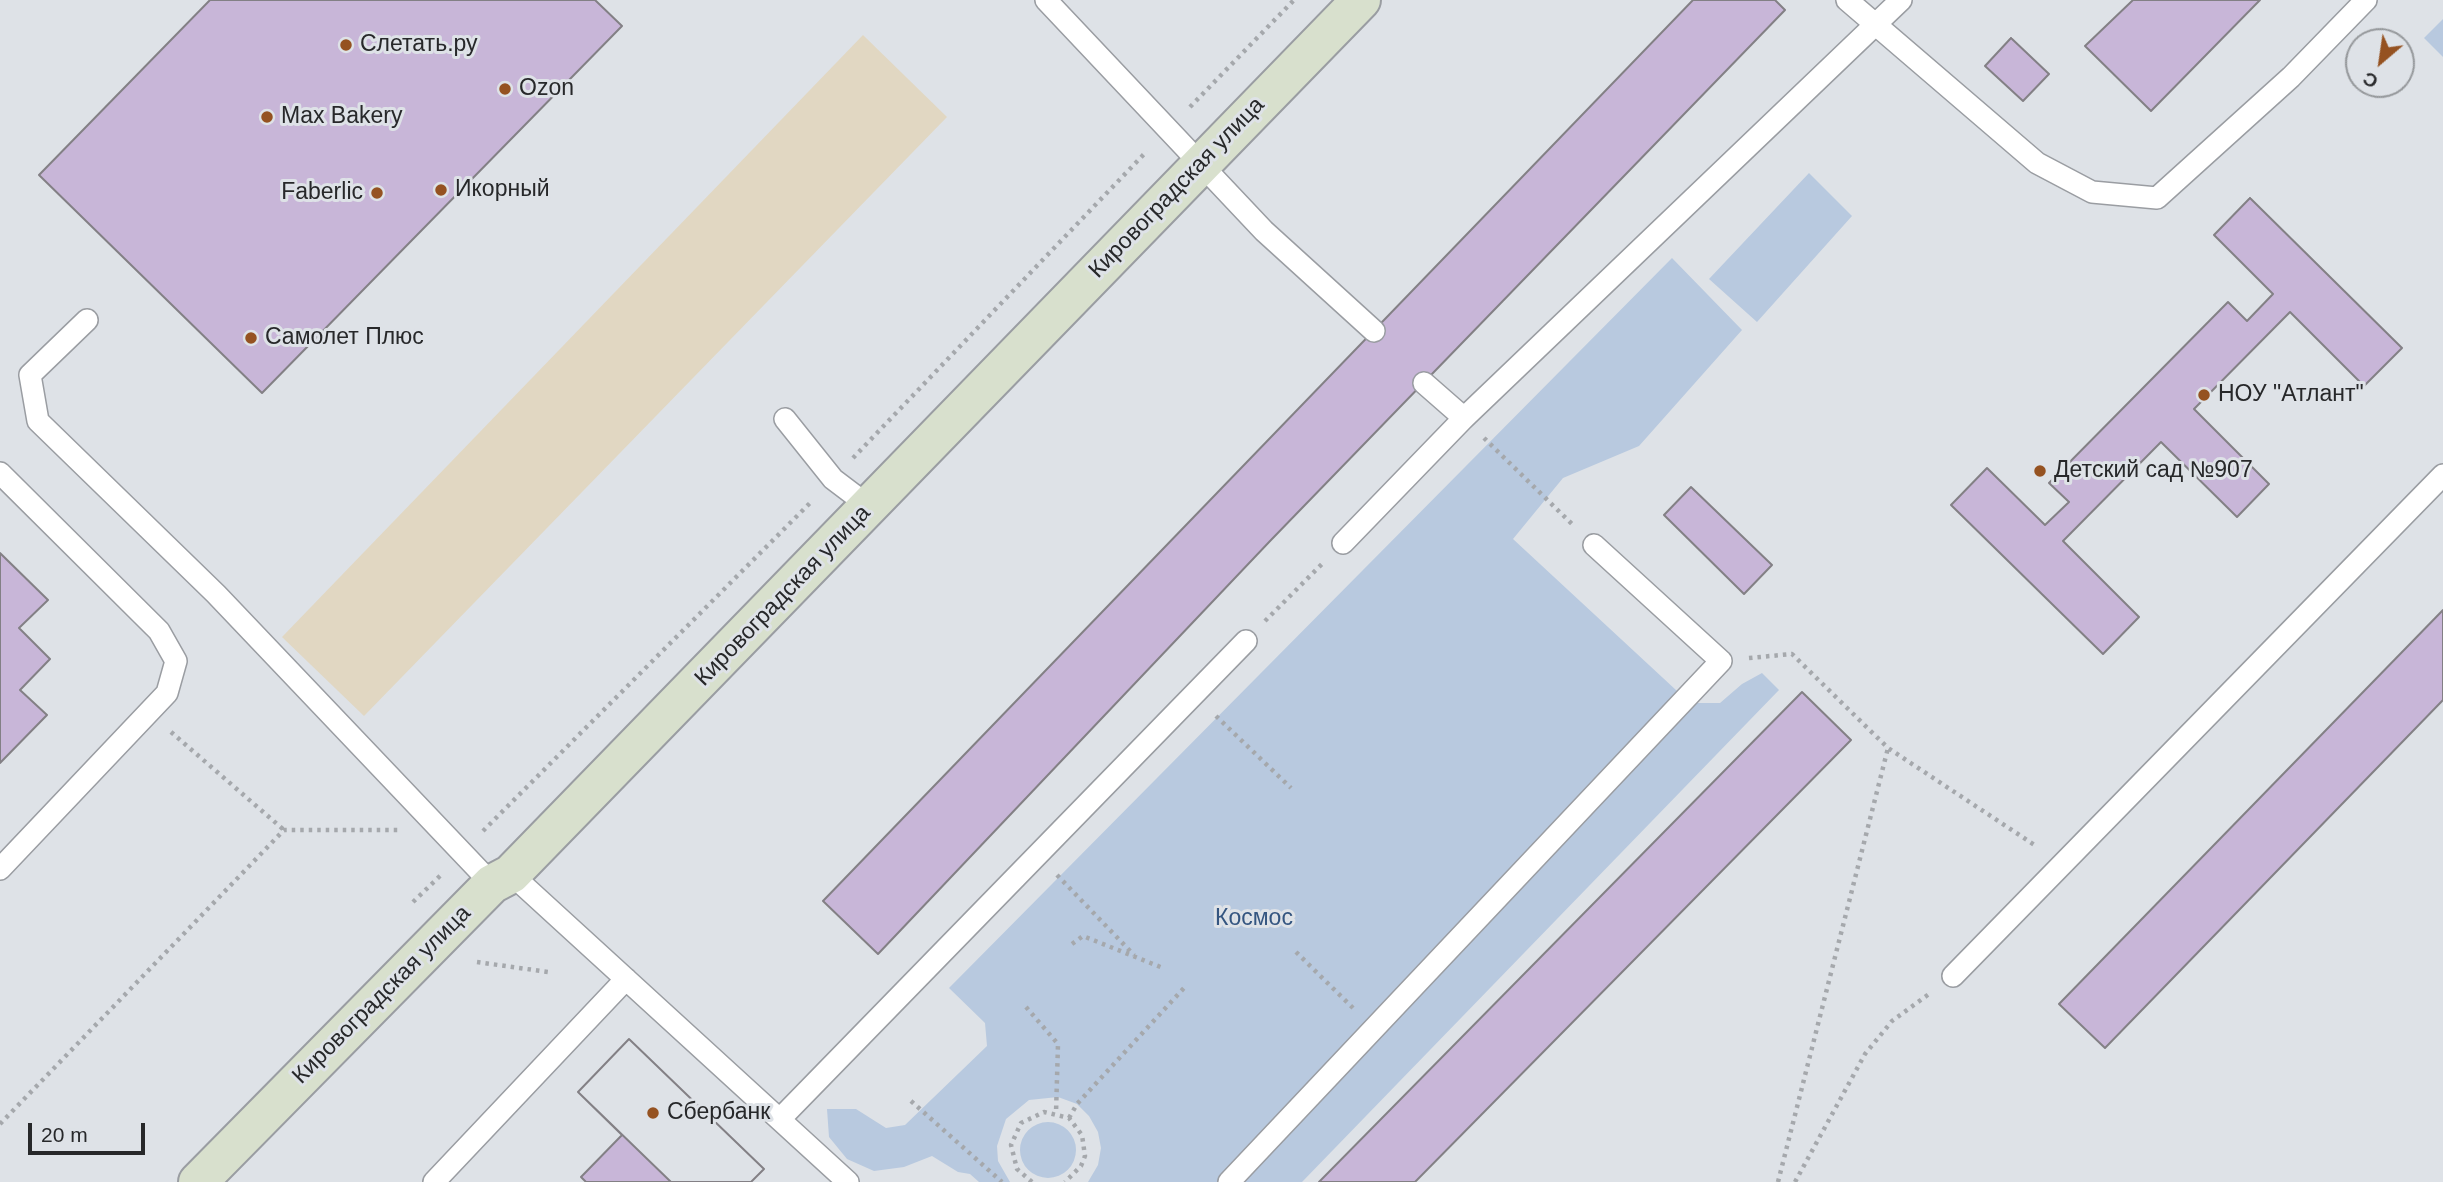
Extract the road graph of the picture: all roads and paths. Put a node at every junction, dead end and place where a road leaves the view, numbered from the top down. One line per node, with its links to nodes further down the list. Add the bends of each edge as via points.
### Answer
1 (1046, 0): 8 (lane)
2 (1294, 0): 8 (path)
3 (1360, 0): 9 (street, Кировоградская улица)
4 (1847, 0): 7 (lane)
5 (1901, 0): 7 (lane)
6 (2366, 0): 7 (lane, via 2291,77 2157,198 2092,192 2037,163)
7 (1876, 27): 13 (lane)
8 (1168, 130): 9 (lane); 17 (path)
9 (1200, 164): 11 (lane); 18 (street, Кировоградская улица)
10 (87, 320): 29 (lane, via 30,375 37,421 216,594)
11 (1374, 331)
12 (1424, 383): 13 (lane)
13 (1464, 418): 19 (lane); 20 (path)
14 (785, 419): 17 (lane)
15 (0, 474): 24 (lane, via 159,631 176,661 167,693)
16 (2443, 475): 31 (lane)
17 (833, 479): 18 (lane); 29 (path)
18 (870, 507): 33 (street, Кировоградская улица)
19 (1343, 543): 21 (path)
20 (1594, 545): 22 (lane)
21 (1246, 641): 23 (lane)
22 (1721, 661): 25 (path, via 1792,654); 45 (lane)
23 (1194, 695): 26 (path); 30 (lane)
24 (150, 713): 27 (path); 32 (lane)
25 (1888, 748): 31 (path); 59 (path)
26 (1292, 788)
27 (284, 830): 28 (path); 50 (path)
28 (405, 830)
29 (462, 853): 33 (lane); 34 (path)
30 (1038, 856): 37 (path); 48 (lane)
31 (2063, 864): 41 (lane)
32 (0, 869)
33 (501, 879): 42 (lane); 53 (street, Кировоградская улица)
34 (413, 902)
35 (1072, 944): 37 (path, via 1083,936)
36 (1296, 952): 45 (path)
37 (1134, 955): 39 (path)
38 (477, 962): 40 (path)
39 (1163, 968)
40 (548, 971)
41 (1953, 976): 60 (path, via 1892,1021 1865,1054)
42 (626, 979): 48 (lane); 54 (lane)
43 (1184, 988): 49 (path)
44 (1026, 1007): 47 (path, via 1058,1044)
45 (1374, 1029): 58 (lane)
46 (911, 1101): 55 (path)
47 (1056, 1113): 49 (path); 52 (path, via 1032,1116 1014,1133 1012,1158)
48 (781, 1118): 51 (lane)
49 (1069, 1118): 57 (path, via 1082,1135 1085,1156 1075,1175)
50 (0, 1124)
51 (837, 1179)
52 (1023, 1180): 56 (path)
53 (198, 1182)
54 (434, 1182)
55 (1002, 1182)
56 (1032, 1182)
57 (1065, 1182)
58 (1229, 1182)
59 (1778, 1182)
60 (1795, 1182)

